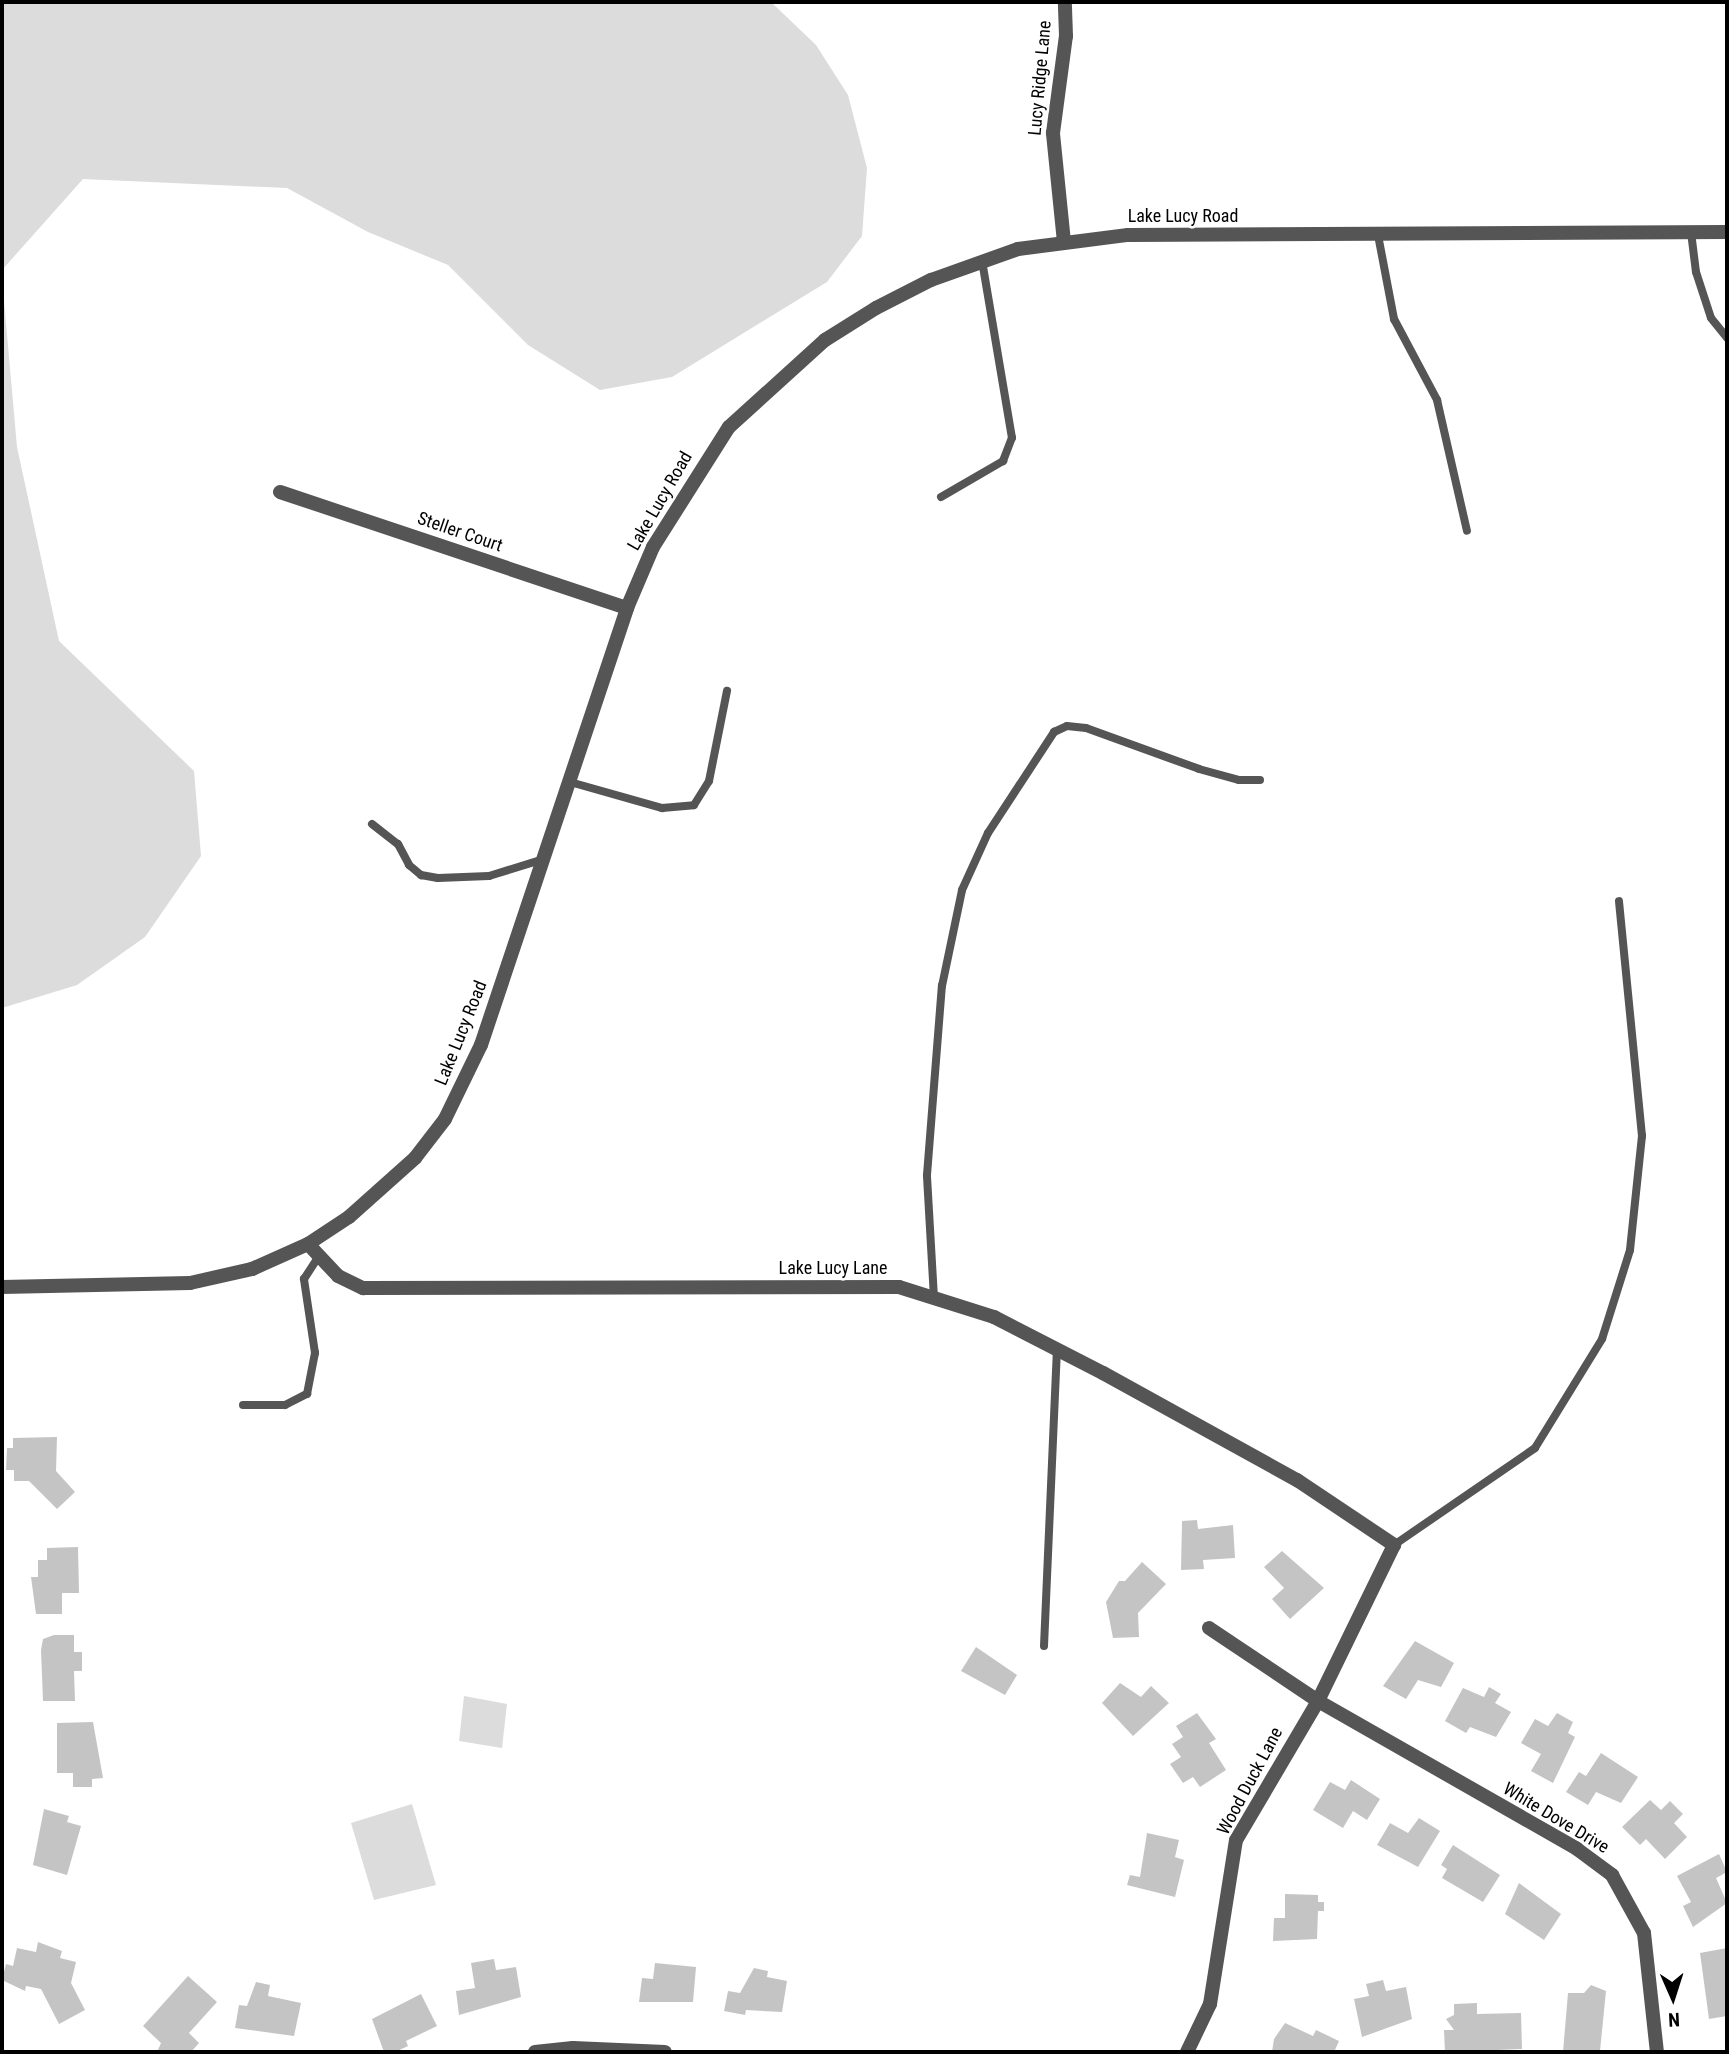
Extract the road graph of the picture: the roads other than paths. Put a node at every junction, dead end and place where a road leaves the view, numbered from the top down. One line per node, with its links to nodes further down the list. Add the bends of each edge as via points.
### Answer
1 (1065, 2): 5 (street, Lucy Ridge Lane, via 1066,36 1053,133)
2 (1691, 232): 3 (street, Lake Lucy Road); 4 (street, Lake Lucy Road); 7 (lane, via 1696,272 1711,318)
3 (1727, 232)
4 (1378, 235): 5 (street, Lake Lucy Road, via 1128,234); 10 (lane, via 1394,319 1437,400)
5 (1064, 242): 6 (street, Lake Lucy Road)
6 (982, 261): 9 (lane, via 1012,438 1003,461); 11 (street, Lake Lucy Road, via 930,280 876,308 825,340 765,391 729,427 687,487 653,547)
7 (1727, 338)
8 (280, 492): 11 (street, Steller Court)
9 (941, 496)
10 (1467, 531)
11 (627, 608): 14 (street, Lake Lucy Road)
12 (727, 691): 14 (lane, via 709,781 694,805 662,808)
13 (1259, 780): 21 (lane, via 1239,780 1199,769 1067,726 1054,733 988,833 962,890 942,986 927,1175)
14 (570, 782): 16 (street, Lake Lucy Road)
15 (372, 824): 16 (lane, via 398,844 409,866 421,875 489,876)
16 (544, 859): 18 (street, Lake Lucy Road, via 481,1045 445,1119 385,1187)
17 (1619, 901): 24 (lane, via 1643,1136 1629,1250 1602,1339 1535,1448)
18 (308, 1244): 19 (street, Lake Lucy Lane); 20 (street, Lake Lucy Road, via 252,1269 190,1283)
19 (317, 1259): 21 (street, Lake Lucy Lane, via 363,1288 899,1287); 23 (lane, via 304,1279 315,1353 307,1394 285,1405)
20 (2, 1287)
21 (934, 1298): 22 (street, Lake Lucy Lane, via 994,1317)
22 (1057, 1349): 24 (street, Lake Lucy Lane, via 1297,1480); 26 (lane)
23 (243, 1405)
24 (1394, 1545): 27 (street, Wood Duck Lane)
25 (1209, 1628): 27 (street, White Dove Drive)
26 (1044, 1646)
27 (1318, 1701): 30 (street, Wood Duck Lane, via 1237,1840 1210,2004); 31 (street, White Dove Drive, via 1577,1849 1612,1875 1644,1933)
28 (535, 2052): 29 (street, via 573,2048)
29 (665, 2052)
30 (1187, 2052)
31 (1657, 2052)

